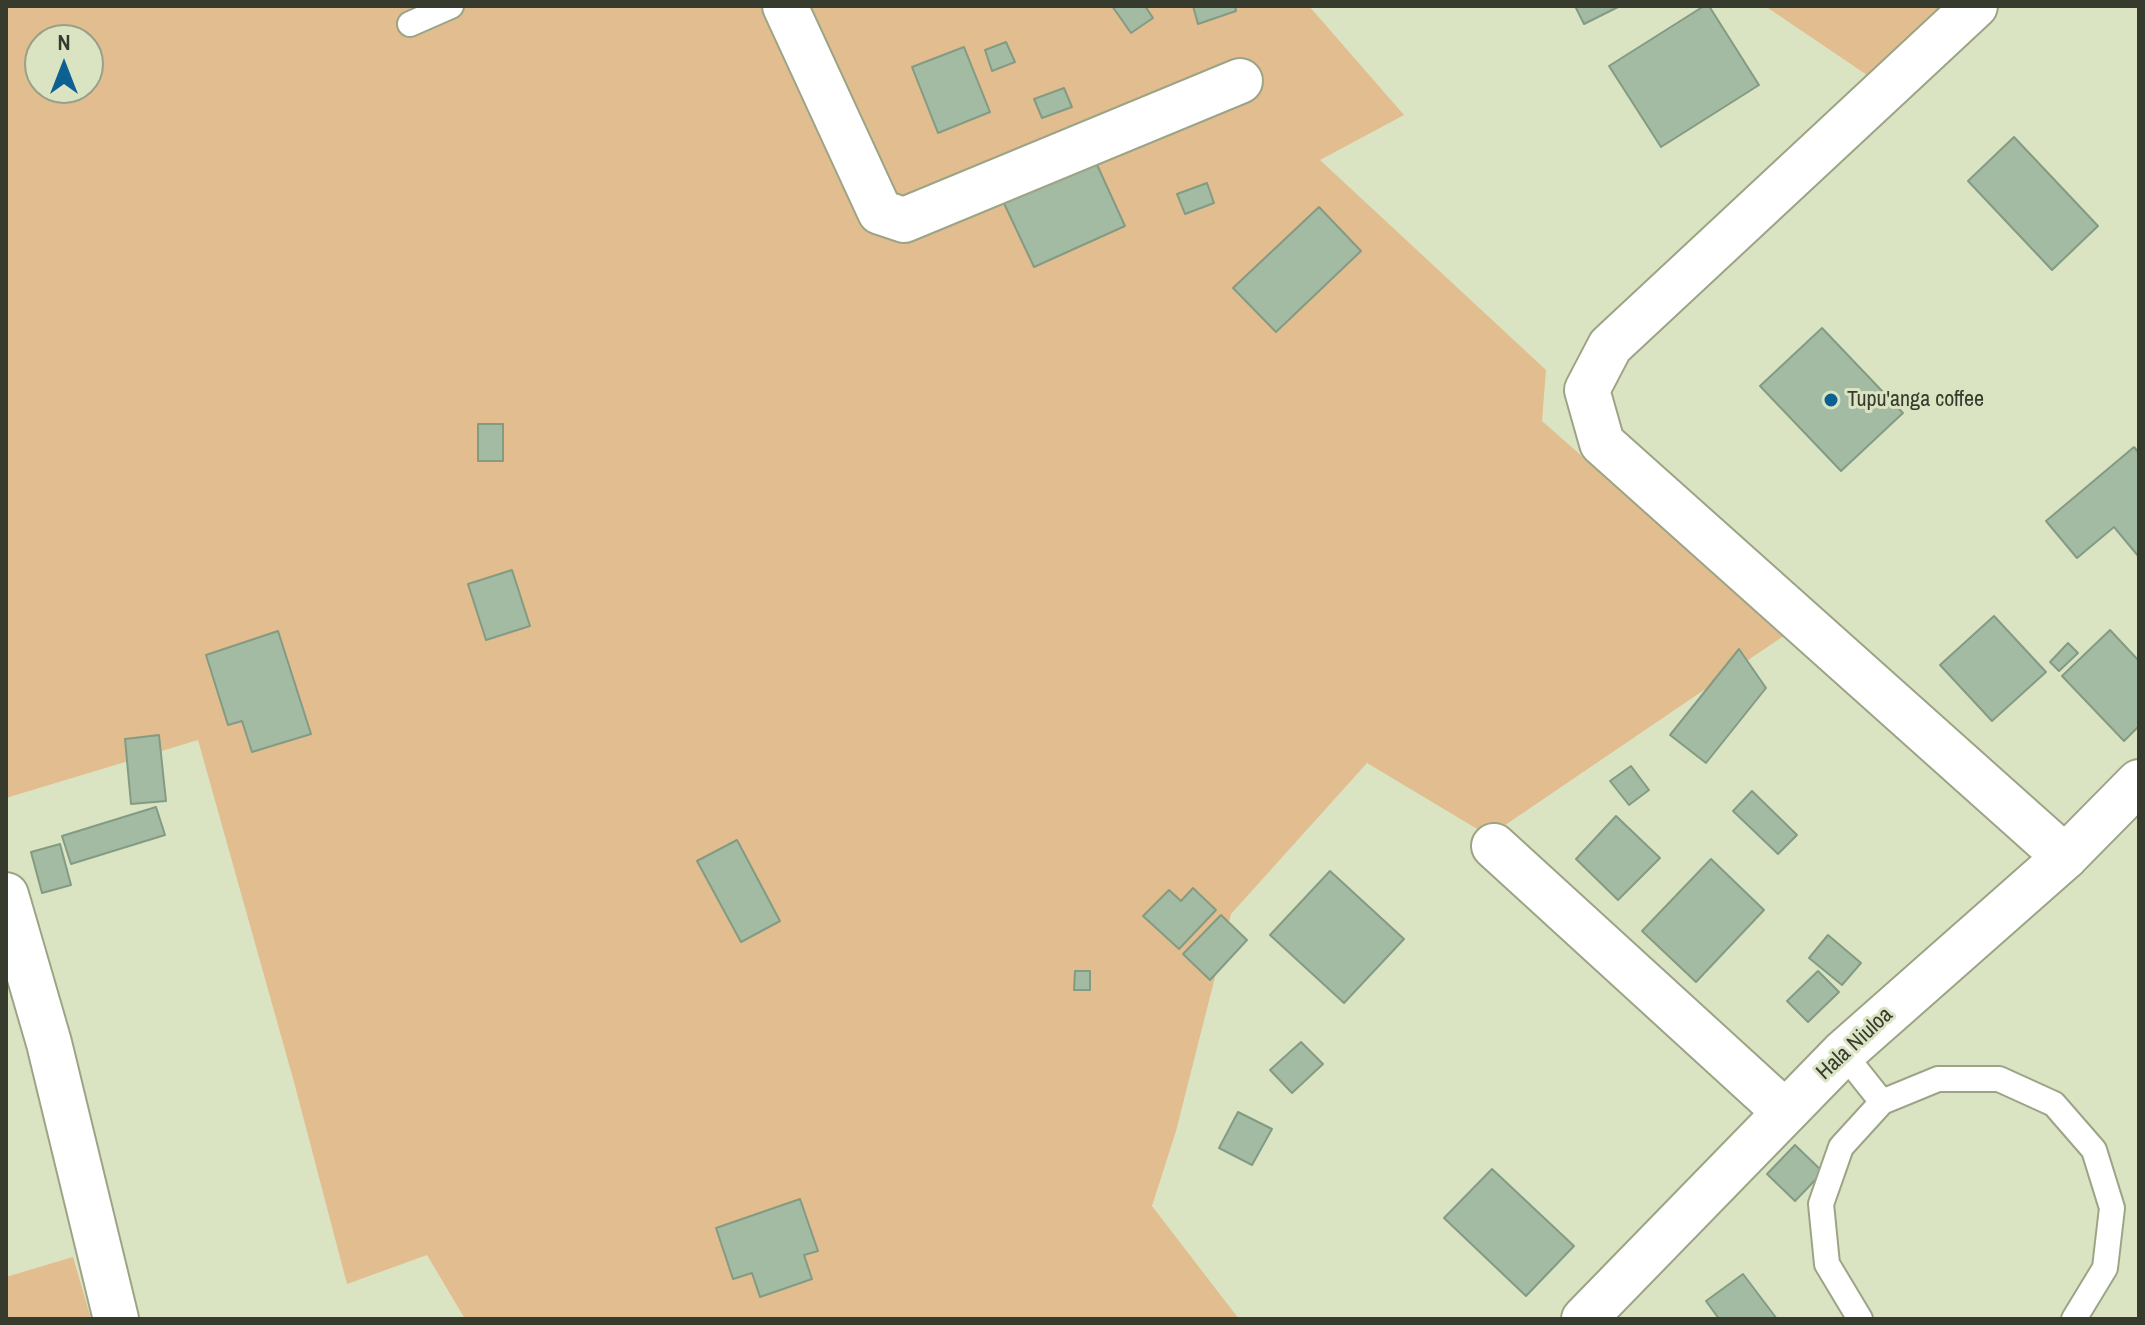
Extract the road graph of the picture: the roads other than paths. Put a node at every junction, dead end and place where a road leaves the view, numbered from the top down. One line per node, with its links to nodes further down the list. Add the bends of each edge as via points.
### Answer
1 (451, 6): 4 (lane)
2 (785, 6): 5 (street, via 880,212 904,220)
3 (1975, 6): 8 (street, via 1610,346 1587,390 1602,443)
4 (410, 24)
5 (1240, 81)
6 (2139, 782): 8 (street, Hala Niuloa)
7 (1494, 846): 12 (street)
8 (2065, 857): 10 (street, Hala Niuloa)
9 (6, 895): 13 (street, via 49,1043)
10 (1843, 1053): 11 (lane); 12 (street, Hala Niuloa)
11 (1882, 1102): 15 (lane, via 1841,1147 1821,1204 1827,1264); 16 (lane, via 1938,1079 1999,1079 2054,1104 2094,1150 2112,1208 2105,1268)
12 (1785, 1112): 14 (street, Hala Niuloa)
13 (116, 1319)
14 (1584, 1319)
15 (1860, 1319)
16 (2074, 1319)

